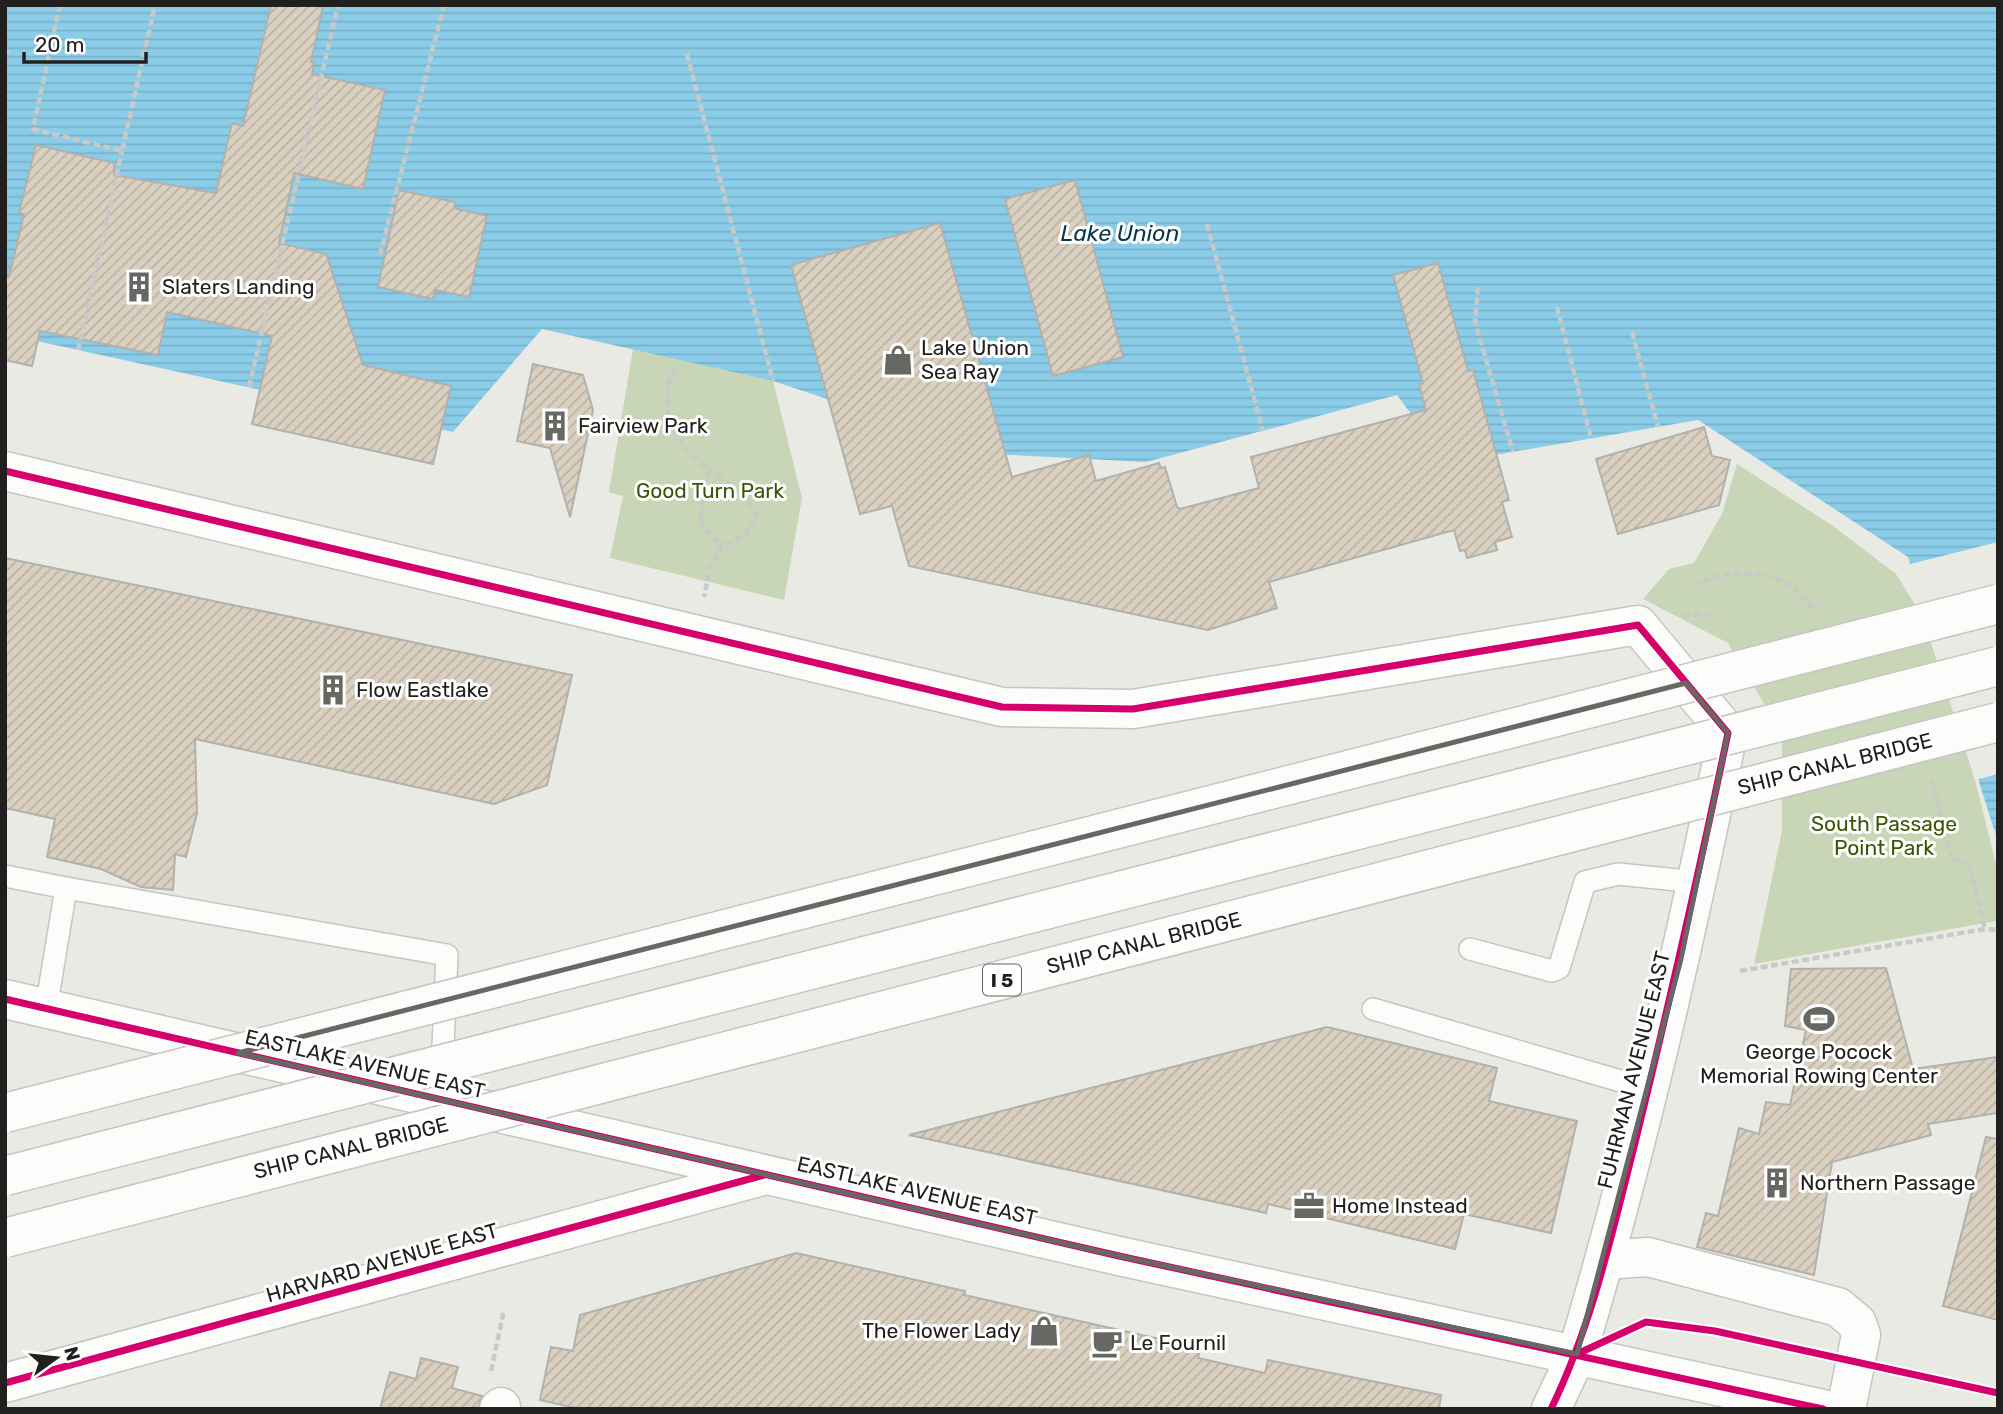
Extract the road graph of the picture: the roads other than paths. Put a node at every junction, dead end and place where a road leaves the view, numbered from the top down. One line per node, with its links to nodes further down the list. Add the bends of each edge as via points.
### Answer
1 (5, 471): 6 (main road, FUHRMAN AVENUE EAST, via 1002,707 1133,709 1638,625 1728,733)
2 (1998, 604): 14 (main road, bridge)
3 (1998, 666): 16 (main road, bridge)
4 (1998, 722): 17 (main road, SHIP CANAL BRIDGE / I 5, bridge)
5 (5, 876): 7 (lane)
6 (1697, 882): 8 (lane, via 1618,874 1585,882 1559,968 1552,971); 12 (main road, FUHRMAN AVENUE EAST)
7 (66, 888): 10 (lane); 13 (lane, via 447,955)
8 (1470, 949)
9 (5, 999): 10 (main road, EASTLAKE AVENUE EAST)
10 (46, 1009): 13 (main road, EASTLAKE AVENUE EAST)
11 (1373, 1009): 12 (lane)
12 (1648, 1089): 18 (main road, FUHRMAN AVENUE EAST)
13 (440, 1100): 15 (main road, EASTLAKE AVENUE EAST)
14 (5, 1112)
15 (767, 1174): 19 (main road, EASTLAKE AVENUE EAST, via 1119,1256); 20 (main road, HARVARD AVENUE EAST)
16 (5, 1176)
17 (5, 1238)
18 (1605, 1260): 19 (main road, FUHRMAN AVENUE EAST); 23 (main road, via 1648,1257 1838,1307 1857,1323 1861,1335)
19 (1577, 1354): 21 (main road, FUHRMAN AVENUE EAST); 22 (main road, EASTLAKE AVENUE EAST)
20 (5, 1383)
21 (1550, 1409)
22 (1823, 1409)
23 (1846, 1409)

